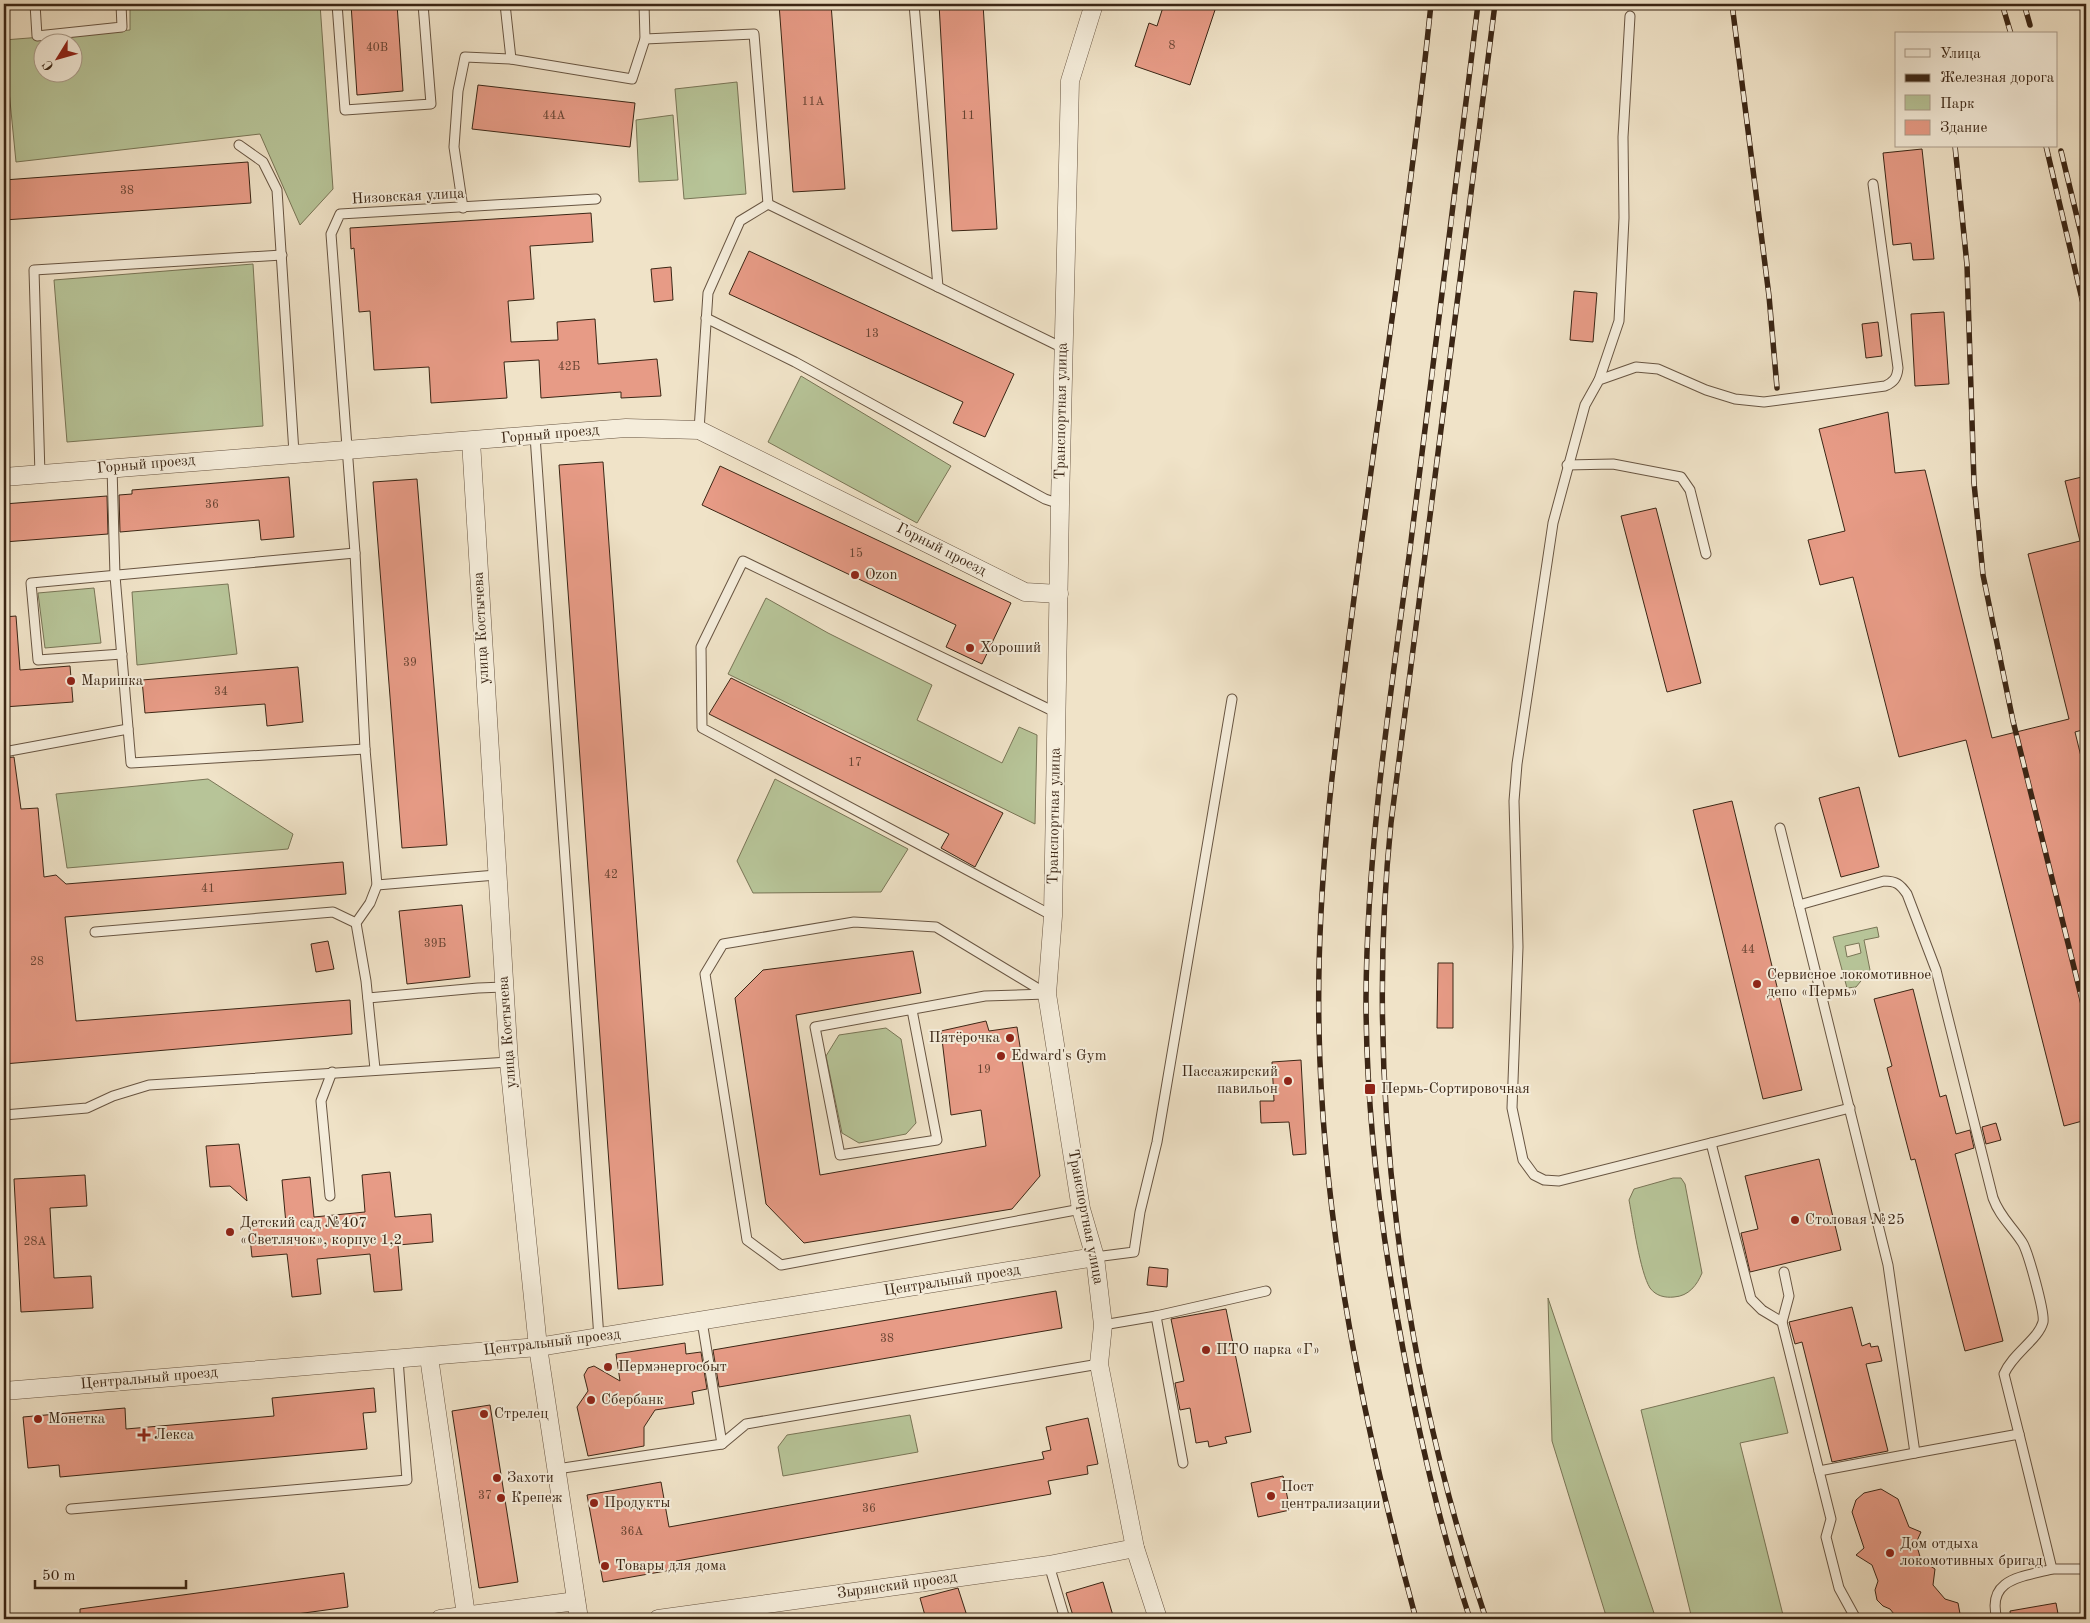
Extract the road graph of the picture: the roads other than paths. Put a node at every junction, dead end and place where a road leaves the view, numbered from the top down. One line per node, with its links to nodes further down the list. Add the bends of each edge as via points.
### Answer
1 (35, 4): 2 (lane, via 37,36 122,27)
2 (121, 4)
3 (336, 4): 4 (lane, via 345,110 431,104)
4 (423, 4)
5 (505, 4): 11 (lane)
6 (644, 4): 10 (lane)
7 (914, 4): 18 (lane)
8 (1094, 4): 20 (street, Транспортная улица, via 1070,81)
9 (1630, 16): 21 (lane, via 1623,137 1624,218 1619,321)
10 (645, 40): 11 (lane, via 632,79); 15 (lane, via 754,34)
11 (511, 59): 16 (lane, via 465,57 458,91 454,147)
12 (239, 145): 17 (lane, via 263,162 277,190)
13 (1873, 184): 21 (lane, via 1898,368 1892,382 1885,386 1764,402 1735,399 1706,390 1658,369 1636,367)
14 (596, 199): 16 (lane, Низовская улица)
15 (768, 204): 18 (lane); 19 (lane, via 740,221 708,293)
16 (463, 208): 25 (lane, Низовская улица, via 340,214 331,234)
17 (282, 255): 26 (lane); 29 (lane, via 34,270)
18 (938, 287): 20 (lane)
19 (706, 318): 22 (lane); 31 (lane, via 794,362 1045,499)
20 (1063, 348): 31 (street, Транспортная улица)
21 (1600, 380): 27 (lane, via 1585,405)
22 (699, 430): 23 (street, Горный проезд, via 626,428); 35 (street, Горный проезд, via 1025,592)
23 (535, 436): 24 (street, Горный проезд); 68 (lane)
24 (471, 441): 25 (street, Горный проезд); 43 (street, улица Костычева)
25 (348, 449): 26 (street, Горный проезд); 32 (lane)
26 (294, 453): 28 (street, Горный проезд)
27 (1567, 465): 33 (lane, via 1613,464 1680,477 1690,490); 58 (lane, via 1553,523 1517,764 1514,819 1518,947 1512,1108 1518,1143 1523,1160 1534,1175 1544,1180 1559,1181)
28 (112, 468): 29 (street, Горный проезд); 34 (lane)
29 (40, 475): 30 (street, Горный проезд)
30 (4, 477)
31 (1060, 504): 35 (street, Транспортная улица)
32 (355, 553): 34 (lane); 40 (lane)
33 (1706, 554)
34 (115, 576): 36 (lane); 36 (lane, via 31,584 38,660)
35 (1059, 594): 38 (street, Транспортная улица)
36 (122, 654): 39 (lane)
37 (1232, 699): 61 (lane, via 1157,1142 1134,1252)
38 (1057, 713): 46 (street, Транспортная улица); 46 (lane, via 743,561 701,647 702,728)
39 (128, 729): 40 (lane, via 131,763); 41 (lane)
40 (365, 749): 44 (lane)
41 (4, 752)
42 (1780, 828): 45 (lane)
43 (496, 875): 44 (lane); 49 (street, улица Костычева)
44 (377, 885): 47 (lane, via 370,903)
45 (1799, 905): 56 (lane); 74 (lane, via 1884,882 1894,881 1907,894 1936,970 1993,1198 1998,1212 2023,1244 2041,1306 2044,1321 2004,1374)
46 (1053, 916): 50 (street, Транспортная улица)
47 (356, 923): 48 (lane, via 333,912); 51 (lane)
48 (95, 932)
49 (504, 987): 51 (lane); 53 (street, улица Костычева)
50 (1047, 994): 52 (lane, via 985,996); 60 (street, Транспортная улица); 60 (lane, via 936,927 924,926 854,922 723,944 705,974 747,1240 782,1265)
51 (368, 998): 54 (lane)
52 (912, 1010): 52 (lane, via 815,1027 840,1155 937,1140)
53 (509, 1062): 54 (lane); 69 (street, улица Костычева)
54 (376, 1069): 55 (lane)
55 (332, 1072): 57 (lane, via 149,1085 87,1108); 59 (lane, via 321,1102)
56 (1850, 1108): 58 (lane); 76 (lane, via 1888,1265)
57 (4, 1115)
58 (1711, 1143): 66 (lane, via 1751,1299)
59 (330, 1196)
60 (1081, 1209): 61 (street, Транспортная улица)
61 (1096, 1258): 65 (street, Центральный проезд); 67 (street, Транспортная улица)
62 (1784, 1272): 66 (lane, via 1789,1296)
63 (1266, 1291): 64 (lane)
64 (1156, 1316): 67 (lane); 77 (lane)
65 (702, 1322): 68 (street, Центральный проезд); 75 (lane)
66 (1782, 1322): 79 (lane)
67 (1103, 1325): 72 (street, Транспортная улица)
68 (599, 1339): 69 (street, Центральный проезд)
69 (538, 1348): 70 (street, Центральный проезд); 78 (street, улица Костычева)
70 (429, 1357): 71 (street, Центральный проезд); 86 (street)
71 (398, 1359): 73 (street, Центральный проезд); 80 (lane, via 407,1480)
72 (1099, 1364): 75 (lane, via 746,1424); 81 (street, Транспортная улица)
73 (4, 1391)
74 (2019, 1434): 76 (lane); 83 (lane)
75 (722, 1444): 78 (lane)
76 (1915, 1454): 79 (lane)
77 (1183, 1463)
78 (557, 1469): 85 (street, улица Костычева)
79 (1819, 1471): 92 (lane, via 1831,1520 1826,1537 1839,1588)
80 (71, 1509)
81 (1135, 1548): 82 (street, Зырянский проезд); 91 (street, Транспортная улица)
82 (1049, 1565): 89 (street, Зырянский проезд); 90 (lane)
83 (2052, 1570): 84 (lane); 93 (lane, via 2007,1582 1993,1606)
84 (2086, 1570)
85 (576, 1602): 86 (street); 88 (street, улица Костычева)
86 (466, 1615): 87 (street)
87 (440, 1619)
88 (579, 1619)
89 (658, 1619)
90 (1065, 1619)
91 (1158, 1619)
92 (1856, 1619)
93 (1997, 1619)

